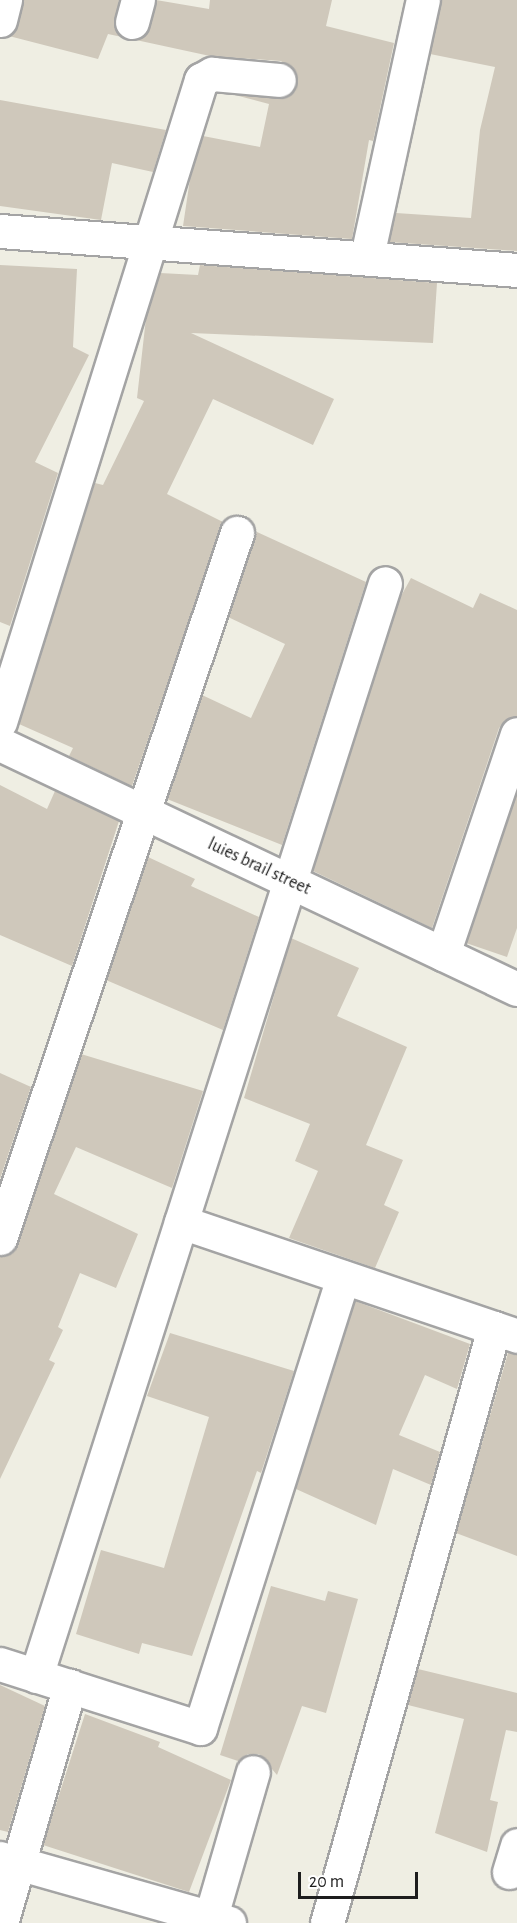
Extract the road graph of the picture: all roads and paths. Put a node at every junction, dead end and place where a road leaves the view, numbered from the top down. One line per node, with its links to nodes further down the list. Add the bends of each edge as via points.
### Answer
1 (5, 0): 3 (street)
2 (423, 0): 7 (street)
3 (0, 20)
4 (279, 80): 6 (street, via 212,74 201,80)
5 (0, 231): 6 (street)
6 (150, 242): 7 (street); 11 (street)
7 (367, 256): 8 (street)
8 (517, 270)
9 (237, 533): 14 (street)
10 (385, 583): 15 (street)
11 (0, 722)
12 (517, 734): 16 (street)
13 (0, 744): 14 (street, luies brail street)
14 (143, 812): 15 (street, luies brail street); 19 (street)
15 (290, 882): 16 (street, luies brail street); 18 (street)
16 (443, 954): 17 (street, luies brail street)
17 (517, 989)
18 (181, 1222): 20 (street); 23 (street)
19 (0, 1238)
20 (344, 1277): 21 (street); 24 (street, via 200,1728)
21 (505, 1332): 29 (street)
22 (0, 1664): 23 (street)
23 (36, 1676): 24 (street)
24 (70, 1686): 26 (street)
25 (253, 1772): 27 (street)
26 (10, 1861): 27 (street); 28 (street)
27 (216, 1921)
28 (1, 1923)
29 (327, 1923)

